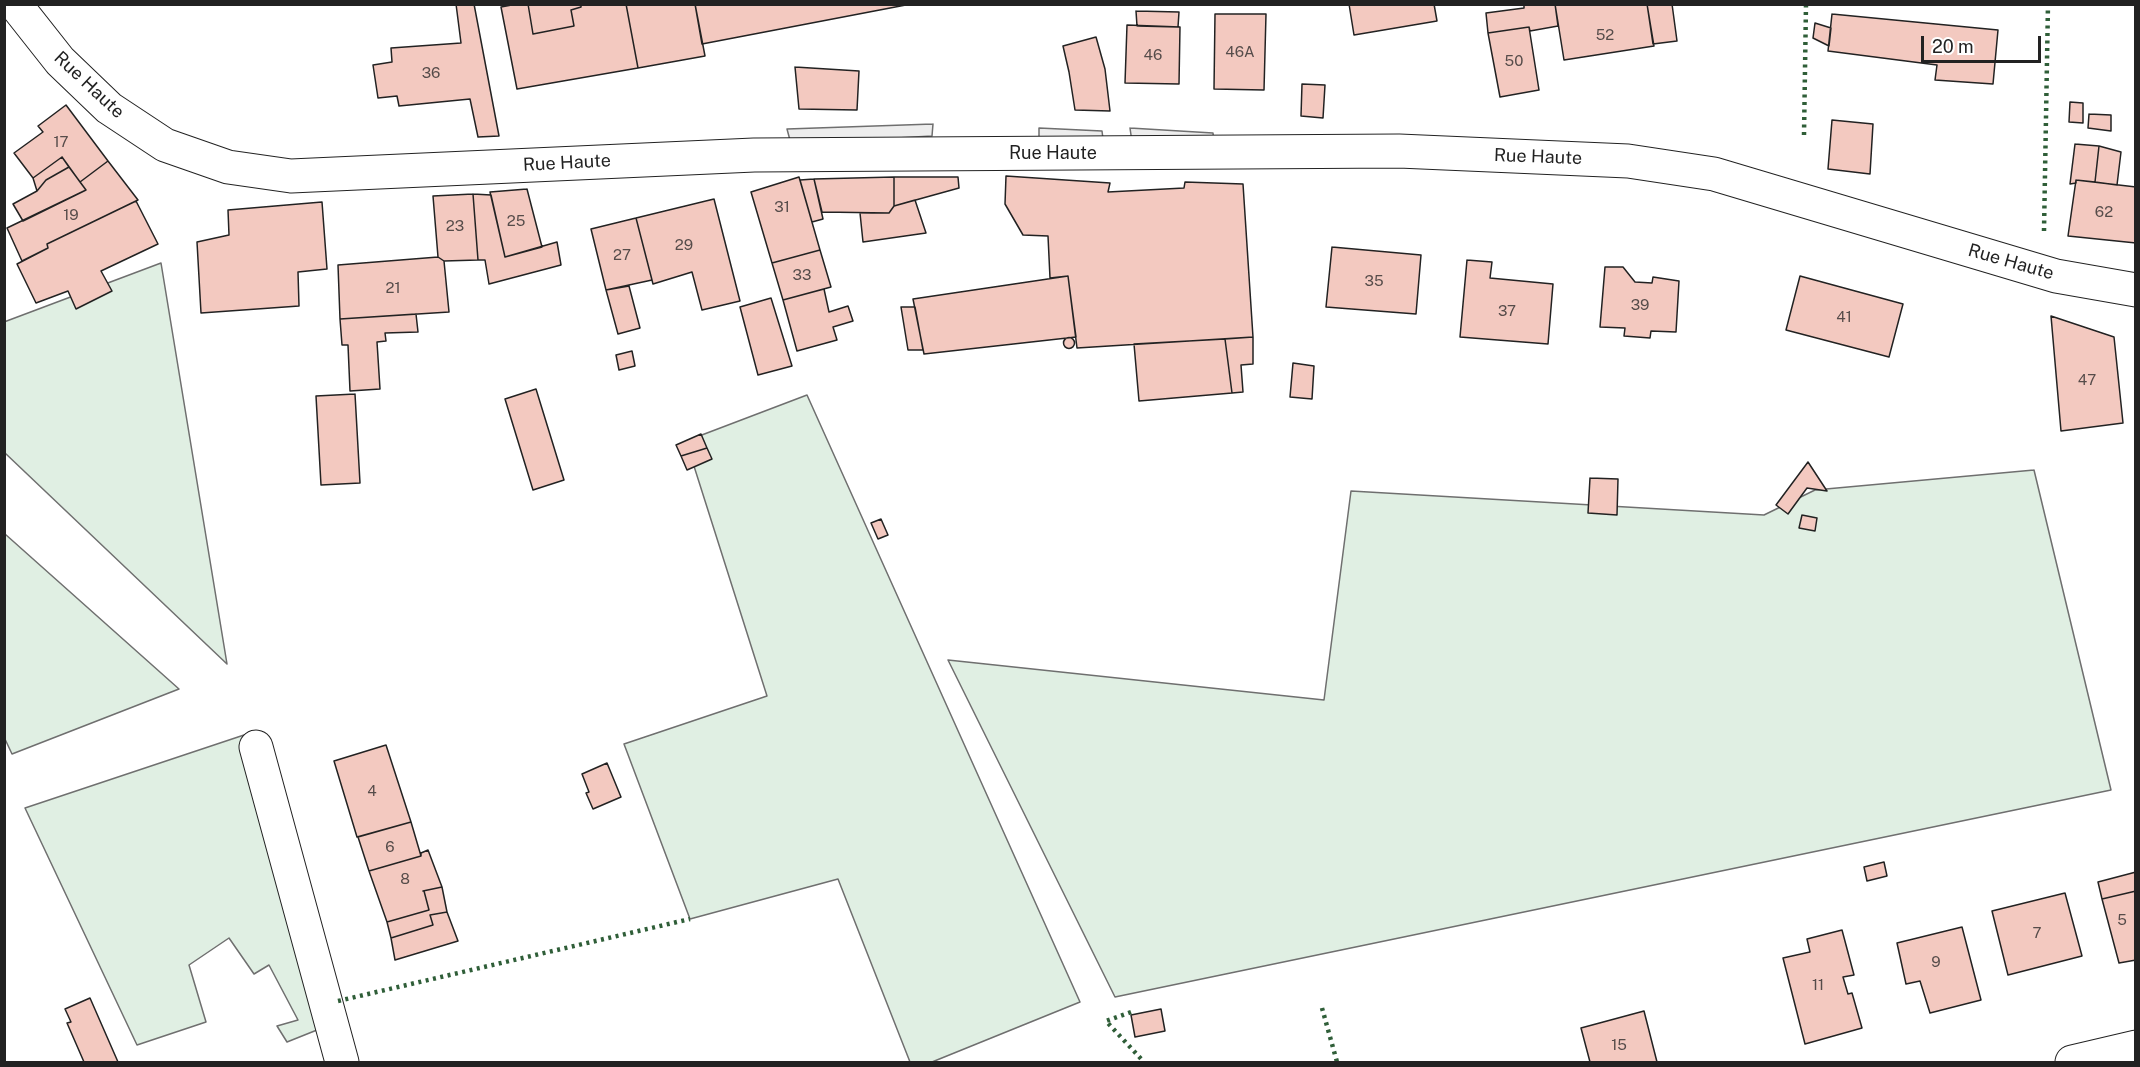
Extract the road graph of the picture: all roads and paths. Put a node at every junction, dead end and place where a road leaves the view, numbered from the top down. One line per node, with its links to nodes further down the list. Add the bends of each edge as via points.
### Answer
1 (15, 4): 2 (street, Rue Haute, via 60,61 109,108 165,145 228,167 291,176 754,155 1399,151 1628,161 1714,174 2047,274)
2 (2136, 290)
3 (256, 747): 5 (street)
4 (2136, 1047): 6 (street)
5 (342, 1062)
6 (2072, 1062)

